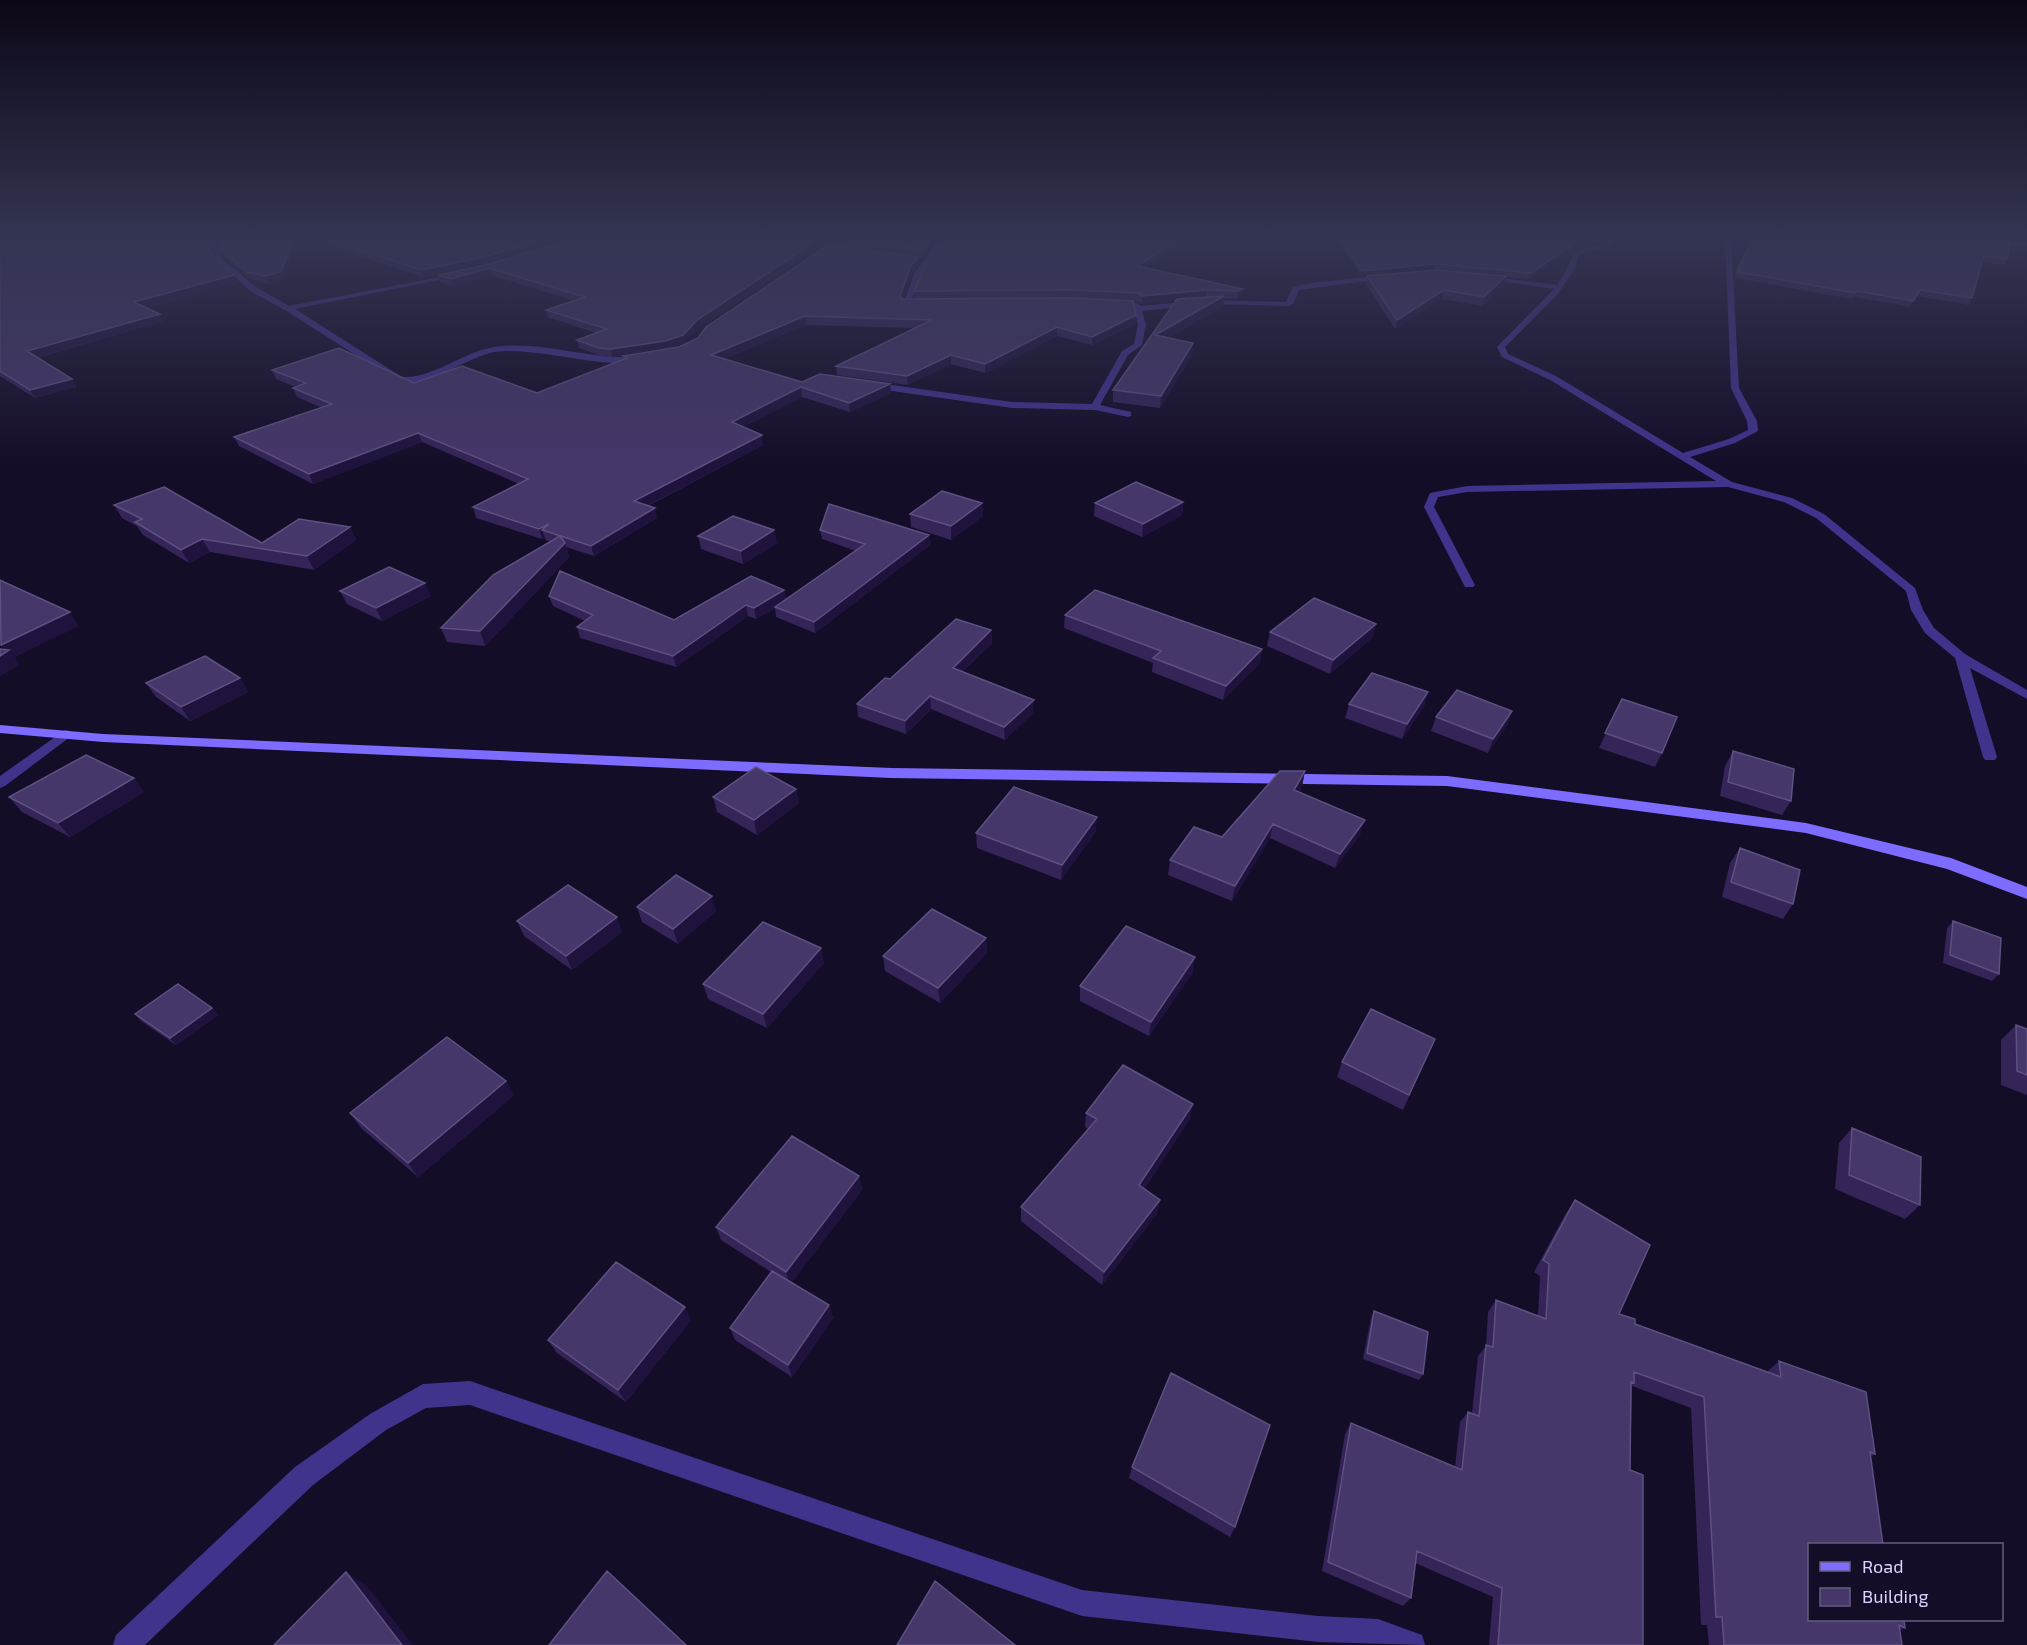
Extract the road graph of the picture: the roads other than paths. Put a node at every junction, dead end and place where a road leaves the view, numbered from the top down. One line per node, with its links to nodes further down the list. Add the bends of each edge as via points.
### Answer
1 (297, 314): 5 (street, via 403,380 489,351 510,348 535,348 600,361)
2 (1139, 314): 7 (street, via 1142,325 1138,345 1125,353)
3 (1538, 314): 9 (street, via 1501,346 1504,355 1553,378)
4 (1732, 314): 9 (street, via 1735,388 1753,431)
5 (645, 358)
6 (866, 384): 7 (street, via 1012,405)
7 (1095, 407): 8 (street)
8 (1128, 414)
9 (1682, 456): 10 (street)
10 (1728, 484): 11 (street, via 1467,489 1434,495 1429,507); 12 (street, via 1788,500 1820,516 1911,590 1929,630)
11 (1469, 585)
12 (1961, 657): 13 (street); 16 (street)
13 (2027, 695)
14 (0, 729): 15 (main road)
15 (64, 734): 17 (street); 18 (main road, via 891,773 1447,781 1806,828 1951,864)
16 (1990, 757)
17 (0, 783)
18 (2027, 893)
19 (126, 1645): 20 (street, via 304,1476 378,1422 423,1396 470,1393 1082,1603 1378,1632)
20 (1412, 1645)

